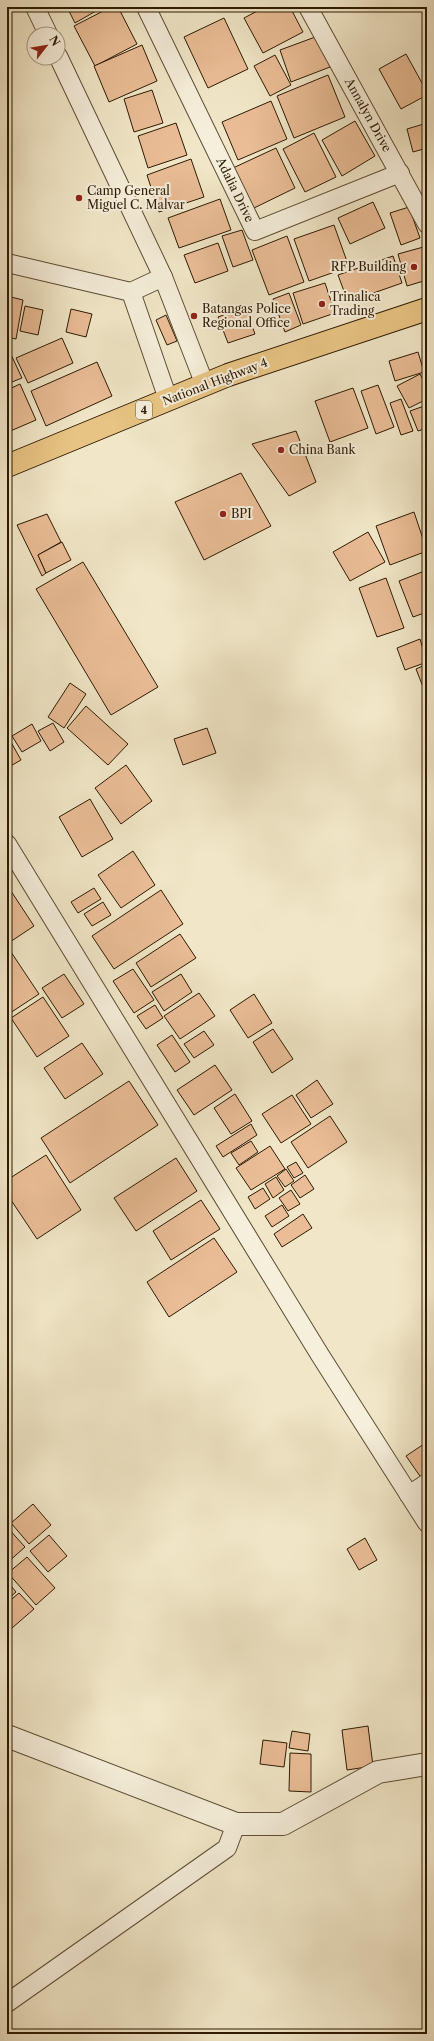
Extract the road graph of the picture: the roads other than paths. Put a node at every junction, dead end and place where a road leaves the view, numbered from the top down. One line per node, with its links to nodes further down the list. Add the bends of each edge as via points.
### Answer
1 (35, 7): 4 (street)
2 (146, 7): 6 (street, Adalia Drive, via 254,232)
3 (308, 7): 6 (street, Annalyn Drive)
4 (44, 26)
5 (63, 66): 9 (street)
6 (400, 173): 7 (street, Annalyn Drive)
7 (427, 224)
8 (7, 263): 10 (street)
9 (163, 277): 10 (street); 12 (street)
10 (131, 292): 13 (street)
11 (427, 309): 12 (main road, National Highway 4 / 4, via 262,363)
12 (205, 385): 13 (main road, National Highway 4 / 4)
13 (168, 400): 14 (main road, National Highway 4 / 4)
14 (7, 466)
15 (7, 844): 17 (street, via 320,1355)
16 (427, 1483): 17 (street)
17 (409, 1495): 18 (street)
18 (427, 1523)
19 (7, 1736): 21 (street)
20 (427, 1764): 21 (street, via 378,1772 283,1824)
21 (236, 1824): 22 (street, via 227,1848)
22 (7, 2003)

